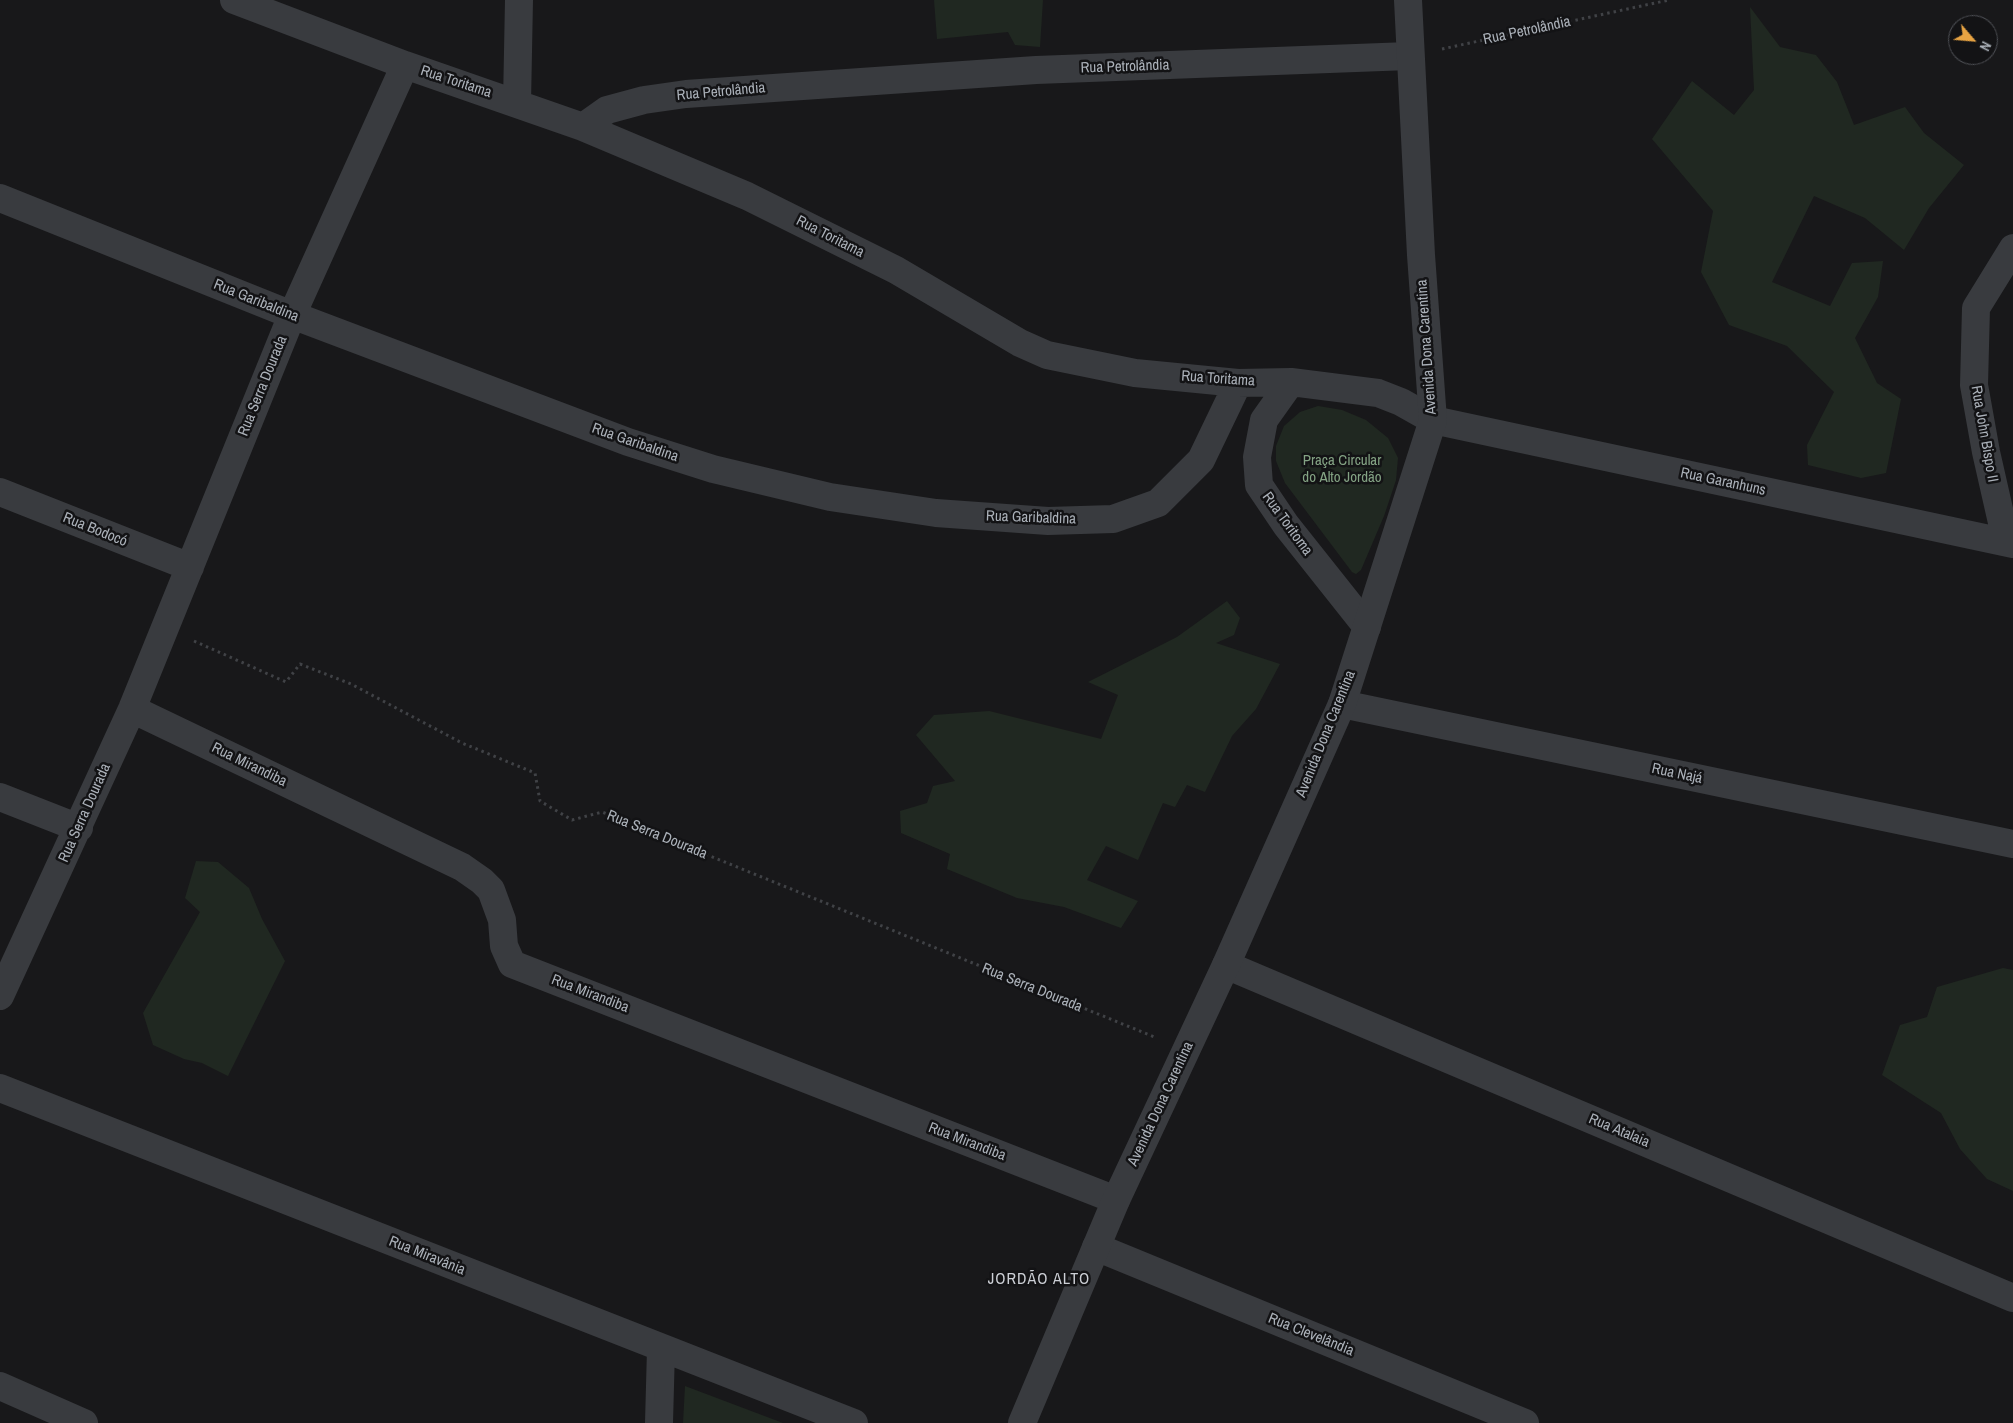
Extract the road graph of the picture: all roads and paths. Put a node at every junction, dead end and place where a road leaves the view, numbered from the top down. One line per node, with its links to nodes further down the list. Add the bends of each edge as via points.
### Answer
1 (234, 0): 6 (street, Rua Toritama)
2 (519, 0): 7 (street)
3 (1408, 0): 5 (street, Avenida Dona Carentina)
4 (1669, 0): 5 (path, Rua Petrolândia)
5 (1409, 56): 8 (street, Rua Petrolândia, via 1036,70 686,94 607,110); 14 (street, Avenida Dona Carentina)
6 (405, 65): 7 (street, Rua Toritama); 11 (street, Rua Serra Dourada)
7 (517, 103): 8 (street, Rua Toritama)
8 (583, 127): 13 (street, Rua Toritama, via 764,204 896,270 1020,343 1047,355 1135,373)
9 (0, 198): 11 (street, Rua Garibaldina)
10 (2013, 248): 16 (street, Rua John Bispo II, via 1976,308 1974,385 2003,527)
11 (292, 315): 13 (street, Rua Garibaldina, via 628,442 714,469 830,497 936,513 1029,520 1113,519 1158,503 1201,460); 18 (street, Rua Serra Dourada)
12 (1292, 382): 13 (street, Rua Toritama); 14 (street, Rua Toritama, via 1378,393); 20 (street, Rua Toritoma, via 1264,420 1257,457 1259,485 1286,525)
13 (1238, 383)
14 (1433, 420): 17 (street, Rua Garanhuns); 20 (street, Avenida Dona Carentina)
15 (0, 492): 18 (street, Rua Bodocó)
16 (2013, 535)
17 (2013, 544)
18 (190, 567): 19 (street, Rua Serra Dourada)
19 (166, 628): 22 (street, Rua Serra Dourada); 28 (path, Rua Serra Dourada, via 286,682 300,664 351,684 462,743 535,773 540,801 572,820 602,812)
20 (1367, 628): 21 (street, Avenida Dona Carentina)
21 (1342, 704): 25 (street, Rua Najá); 26 (street, Avenida Dona Carentina)
22 (132, 709): 24 (street, Rua Serra Dourada); 30 (street, Rua Mirandiba, via 462,867 491,890 502,920 504,946 512,964)
23 (0, 798): 24 (street)
24 (79, 828): 27 (street, Rua Serra Dourada)
25 (2013, 844)
26 (1226, 965): 28 (street, Avenida Dona Carentina); 32 (street, Rua Atalaia)
27 (0, 996)
28 (1185, 1050): 30 (street, Avenida Dona Carentina)
29 (0, 1088): 33 (street, Rua Miravânia)
30 (1116, 1200): 31 (street, Avenida Dona Carentina)
31 (1096, 1247): 38 (street, Avenida Dona Carentina); 39 (street, Rua Clevelândia)
32 (2013, 1298)
33 (661, 1349): 36 (street); 37 (street, Rua Miravânia)
34 (0, 1386): 35 (street)
35 (84, 1423)
36 (659, 1423)
37 (854, 1423)
38 (1022, 1423)
39 (1525, 1423)

